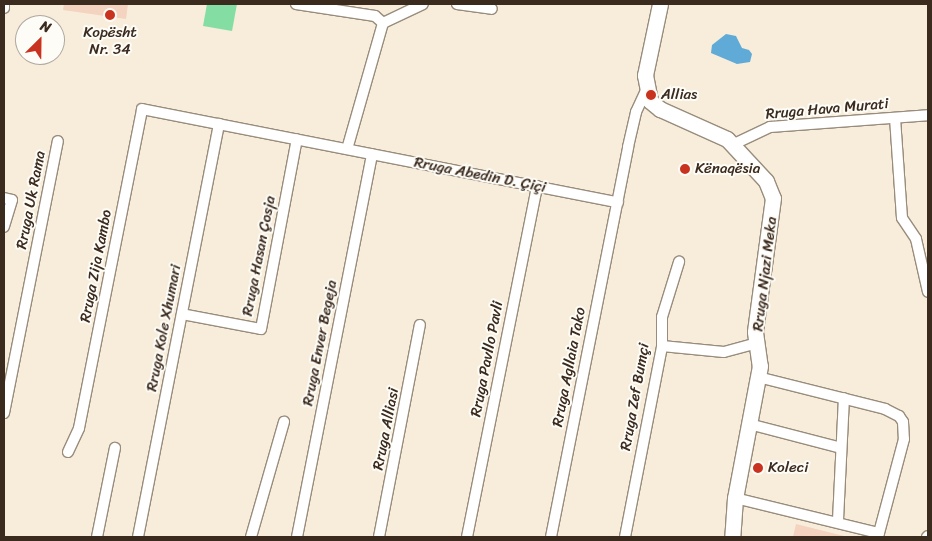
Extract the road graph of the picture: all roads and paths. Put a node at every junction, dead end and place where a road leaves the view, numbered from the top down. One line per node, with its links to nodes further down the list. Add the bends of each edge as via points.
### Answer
1 (4, 4): 6 (street)
2 (296, 4): 8 (street, via 375,16)
3 (423, 4): 8 (street)
4 (457, 4): 7 (street)
5 (660, 4): 9 (main road, via 645,75)
6 (4, 8)
7 (492, 10)
8 (383, 23): 17 (street)
9 (646, 91): 16 (main road, Rruga Njazi Meka, via 650,101 660,109 714,131); 21 (street, via 636,112)
10 (142, 109): 13 (street, Rruga Abedin D. Çiçi); 36 (street, Rruga Zija Kambo, via 79,428)
11 (928, 114): 12 (street, Rruga Hava Murati)
12 (895, 118): 16 (street, Rruga Hava Murati, via 770,127); 24 (street, via 902,218 916,238)
13 (219, 124): 14 (street, Rruga Abedin D. Çiçi); 25 (street, Rruga Kole Xhumari)
14 (297, 139): 17 (street, Rruga Abedin D. Çiçi); 25 (street, Rruga Hasan Çosja, via 260,330)
15 (58, 141): 31 (street, Rruga Uk Rama)
16 (732, 145): 27 (main road, Rruga Njazi Meka, via 766,181 773,198 756,324)
17 (347, 150): 18 (street, Rruga Abedin D. Çiçi)
18 (372, 154): 19 (street, Rruga Abedin D. Çiçi); 43 (street, Rruga Enver Begeja)
19 (537, 186): 21 (street, Rruga Abedin D. Çiçi); 45 (street, Rruga Pavllo Pavli)
20 (4, 198): 22 (street, via 12,200)
21 (618, 202): 46 (street, Rruga Agllaia Tako)
22 (4, 227)
23 (679, 262): 28 (street, Rruga Zef Bumçi, via 662,317)
24 (928, 292)
25 (182, 314): 41 (street, Rruga Kole Xhumari)
26 (420, 325): 44 (street, Rruga Alliasi)
27 (758, 343): 28 (street, Rruga Njazi Meka, via 724,352); 29 (main road, Rruga Njazi Meka)
28 (662, 346): 47 (street, Rruga Zef Bumçi)
29 (758, 376): 30 (street); 33 (main road, Rruga Njazi Meka)
30 (844, 398): 35 (street); 39 (street, via 899,416 904,439)
31 (4, 413)
32 (284, 422): 42 (street)
33 (749, 424): 35 (street); 37 (main road, Rruga Njazi Meka)
34 (115, 448): 40 (street)
35 (841, 448): 38 (street)
36 (68, 452)
37 (735, 498): 38 (street, via 821,520); 48 (main road, Rruga Njazi Meka)
38 (838, 520): 39 (street)
39 (878, 535)
40 (96, 537)
41 (138, 537)
42 (251, 537)
43 (297, 537)
44 (379, 537)
45 (467, 537)
46 (551, 537)
47 (625, 537)
48 (732, 537)

